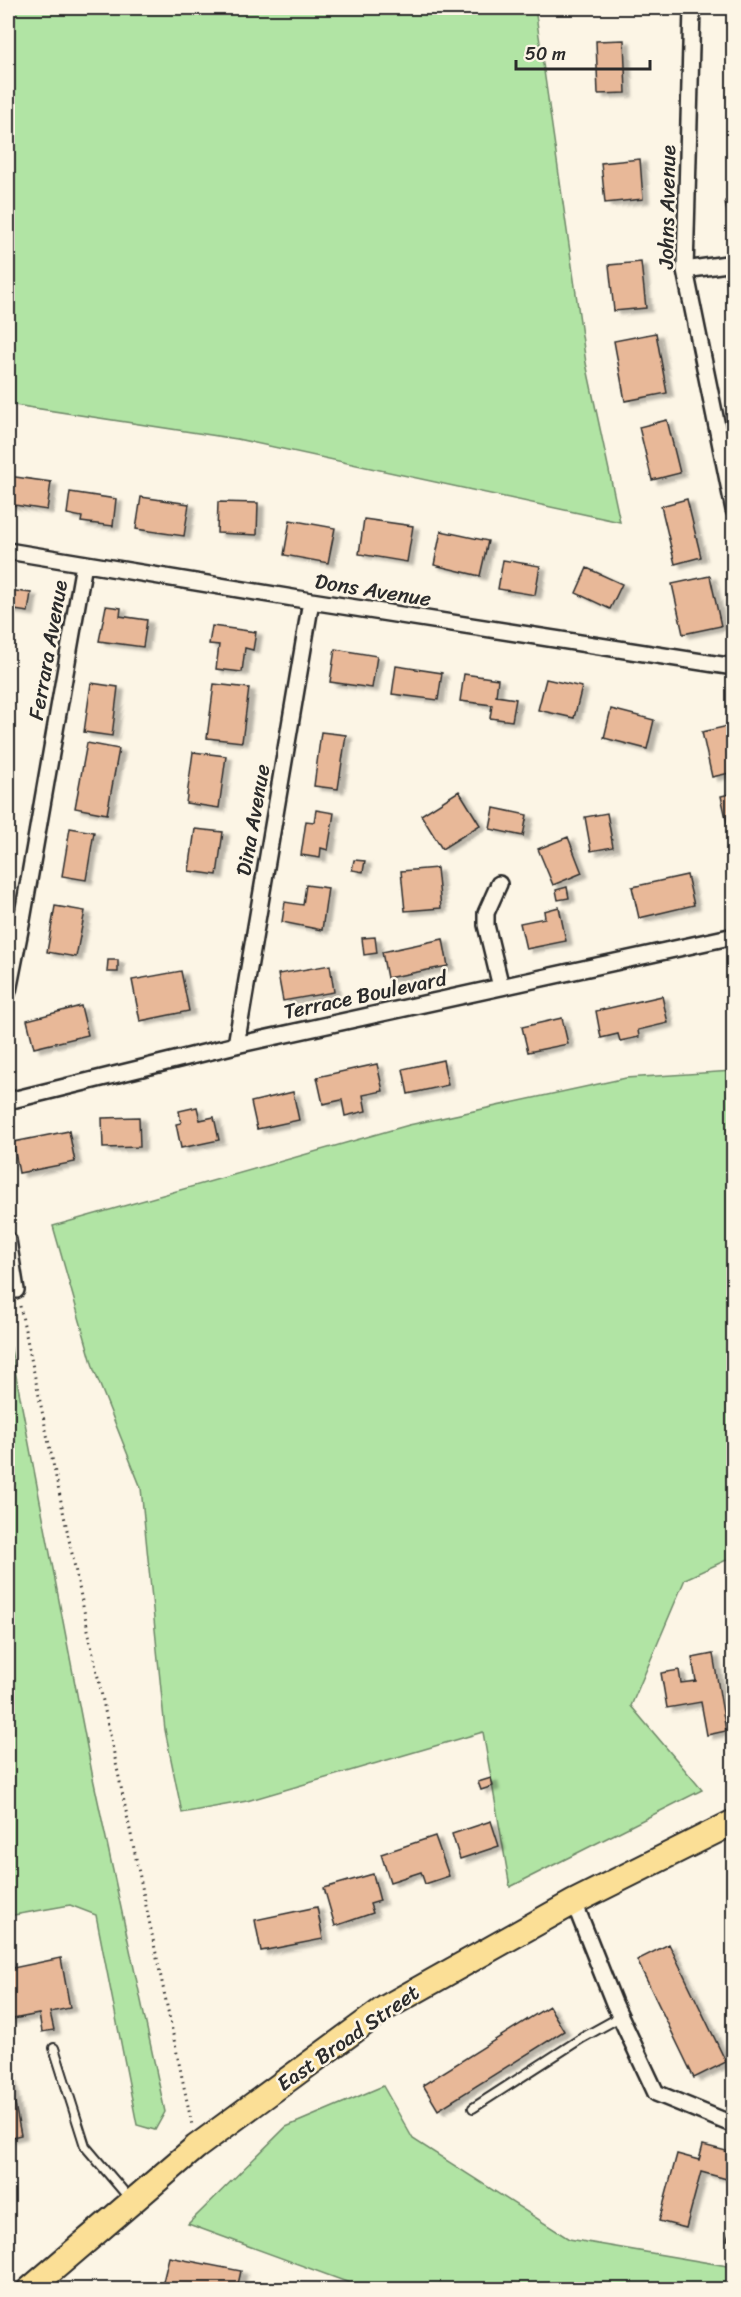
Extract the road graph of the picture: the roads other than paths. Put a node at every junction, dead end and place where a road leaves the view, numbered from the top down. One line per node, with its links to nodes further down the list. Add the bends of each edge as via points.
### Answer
1 (692, 8): 3 (street, Johns Avenue)
2 (734, 263): 3 (street)
3 (685, 270): 4 (street, Johns Avenue)
4 (734, 510)
5 (8, 551): 6 (street, Dons Avenue)
6 (84, 564): 7 (street, Dons Avenue); 12 (street, Ferrara Avenue)
7 (311, 602): 8 (street, Dons Avenue); 13 (street, Dina Avenue)
8 (734, 667)
9 (499, 884): 11 (street, via 486,913 486,925)
10 (734, 936): 11 (street, Terrace Boulevard)
11 (501, 987): 13 (street, Terrace Boulevard)
12 (8, 991)
13 (236, 1045): 14 (street, Terrace Boulevard)
14 (8, 1101)
15 (8, 1239): 16 (street)
16 (16, 1290)
17 (734, 1822): 18 (highway, East Broad Street)
18 (574, 1902): 19 (street); 23 (highway, East Broad Street, via 385,2008 196,2147)
19 (620, 2017): 21 (lane); 22 (street, via 656,2093)
20 (54, 2048): 23 (lane, via 85,2146)
21 (473, 2108)
22 (734, 2125)
23 (133, 2201): 25 (highway, East Broad Street)
24 (8, 2285): 25 (lane)
25 (28, 2288)

